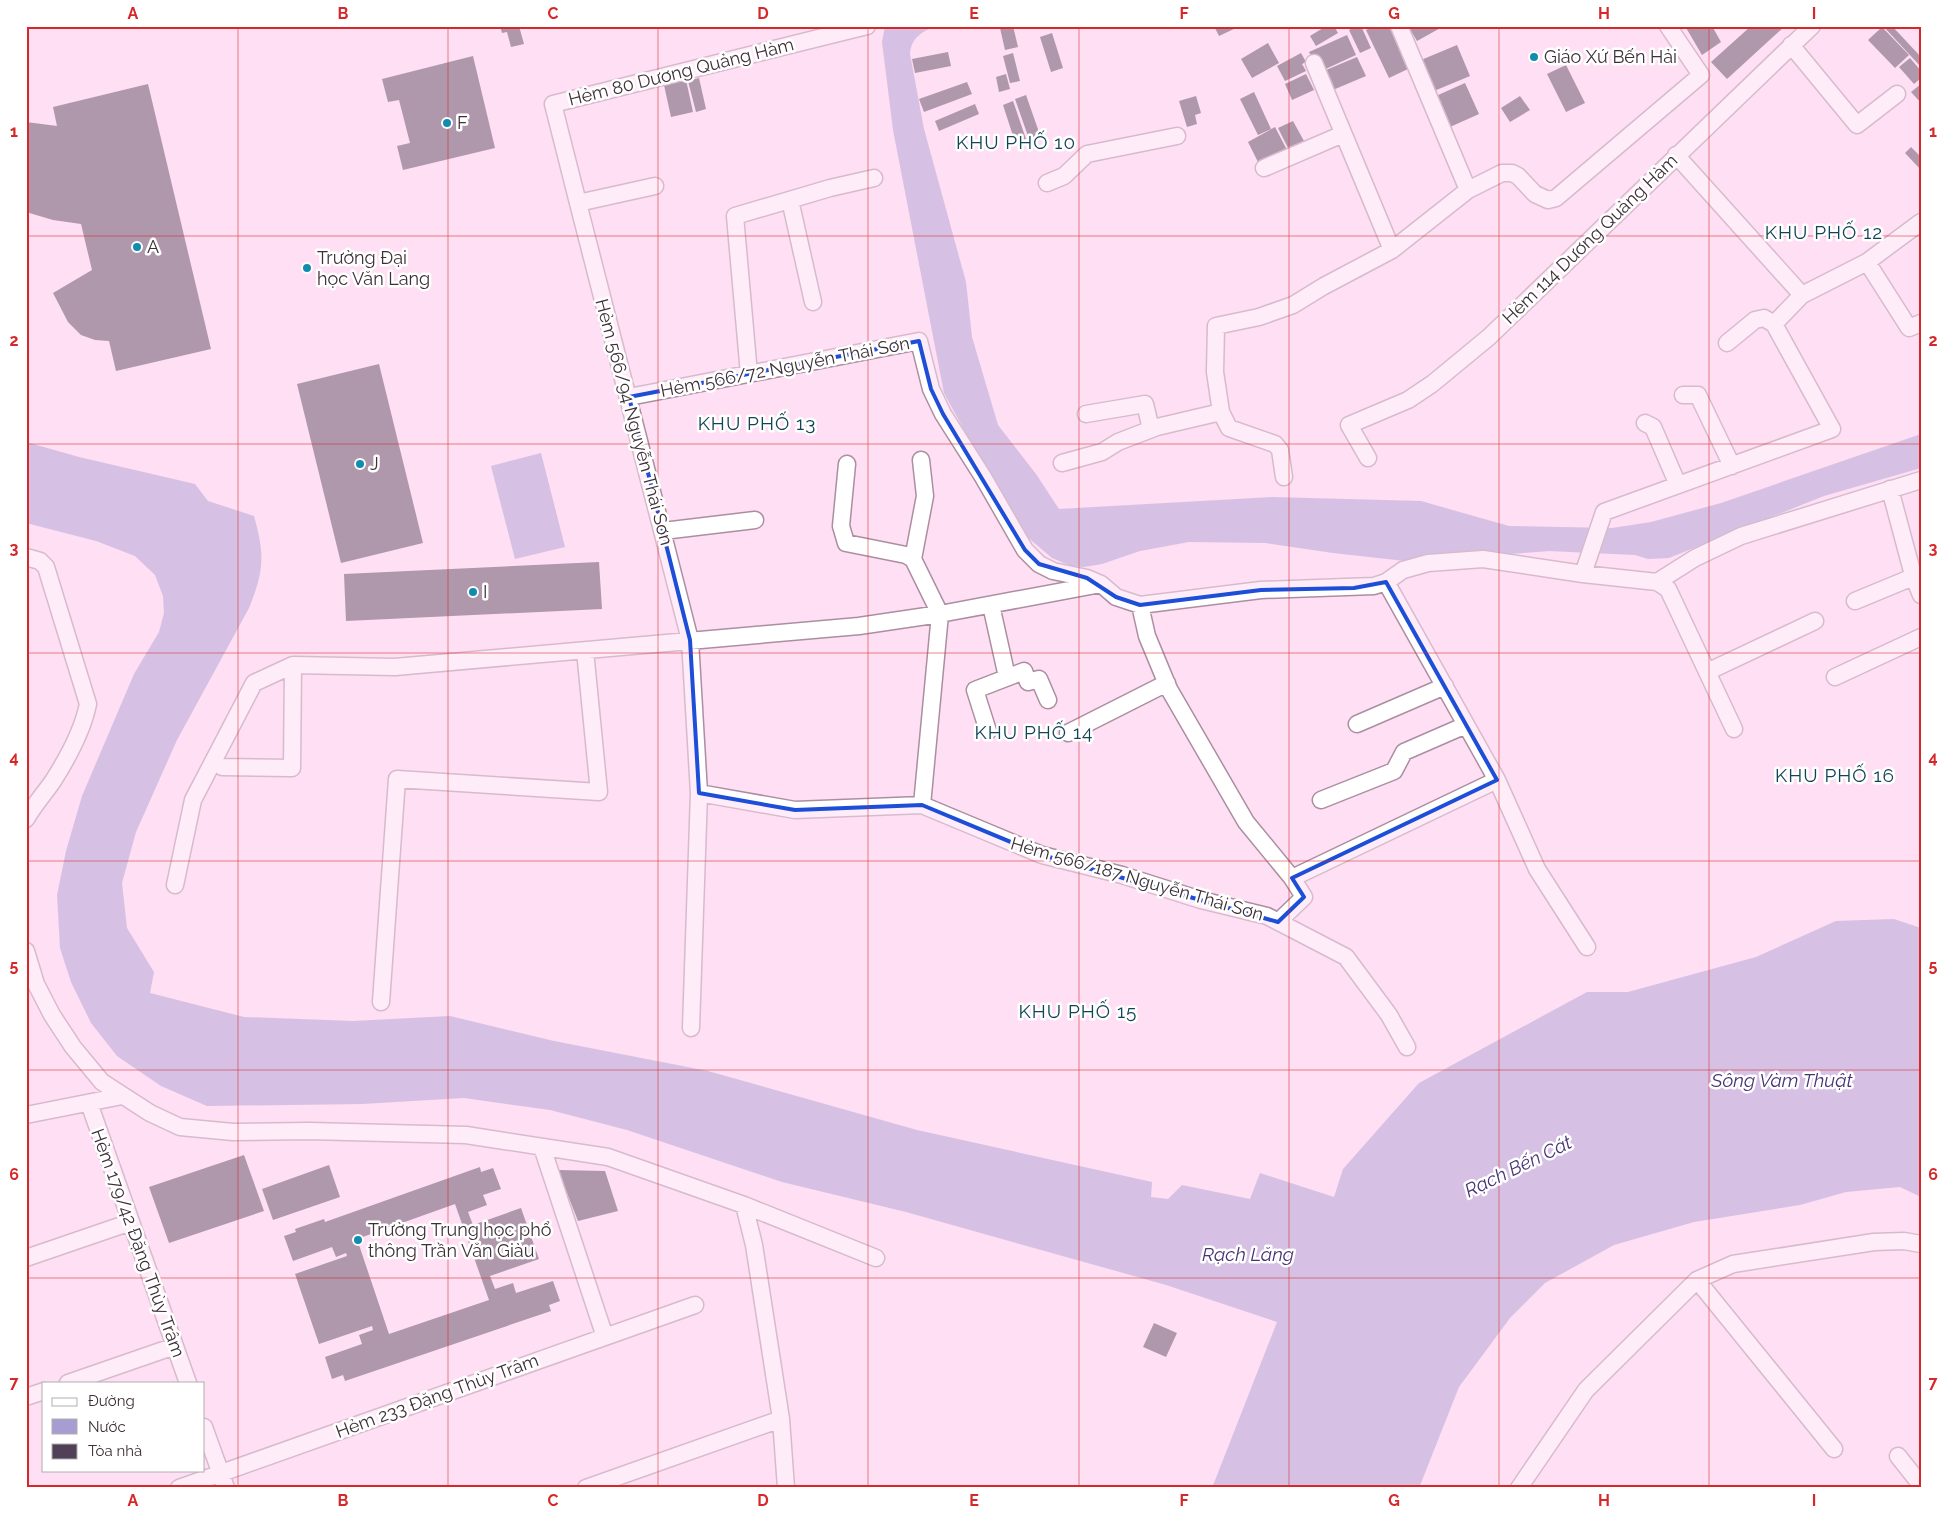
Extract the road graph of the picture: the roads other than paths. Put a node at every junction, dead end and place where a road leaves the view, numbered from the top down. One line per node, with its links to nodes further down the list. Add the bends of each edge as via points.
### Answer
1 (867, 26): 8 (street, Hẻm 80 Dương Quảng Hàm)
2 (1399, 26): 16 (street)
3 (1668, 26): 16 (street, via 1702,75 1556,198 1548,200 1535,194 1512,173 1502,173)
4 (1812, 26): 5 (street, Hẻm 114 Dương Quảng Hàm)
5 (1791, 45): 7 (street, via 1857,125); 11 (street, Hẻm 114 Dương Quảng Hàm)
6 (1314, 63): 9 (street)
7 (1897, 94)
8 (553, 104): 18 (street, Hẻm 566/94 Nguyễn Thái Sơn)
9 (1343, 134): 12 (street); 20 (street)
10 (1177, 136): 14 (street, via 1087,154 1064,176)
11 (1676, 156): 22 (street); 34 (street, Hẻm 114 Dương Quảng Hàm, via 1489,337 1408,400 1349,425)
12 (1264, 168)
13 (874, 178): 17 (street)
14 (1047, 183)
15 (656, 186): 18 (street)
16 (1468, 190): 20 (street)
17 (790, 200): 23 (street); 27 (street, via 735,216)
18 (578, 203): 29 (street, Hẻm 566/94 Nguyễn Thái Sơn)
19 (1921, 222): 21 (street)
20 (1392, 250): 30 (street, via 1293,305 1264,316 1216,326 1215,372)
21 (1867, 262): 22 (street); 24 (street, via 1909,328)
22 (1802, 296): 25 (street)
23 (813, 302)
24 (1921, 323)
25 (1774, 324): 26 (street, via 1764,318 1756,320); 38 (street, via 1832,429)
26 (1727, 343)
27 (749, 374): 29 (street, Hẻm 566/72 Nguyễn Thái Sơn); 51 (street, Hẻm 566/72 Nguyễn Thái Sơn, via 919,341 931,389 943,414 984,477 1025,550 1052,571)
28 (1683, 395): 38 (street, via 1698,396)
29 (630, 398): 44 (street, Hẻm 566/94 Nguyễn Thái Sơn)
30 (1221, 412): 33 (street); 39 (street, via 1229,428 1275,444 1280,450)
31 (1086, 414): 33 (street, via 1145,404)
32 (1645, 423): 41 (street, via 1653,427)
33 (1151, 429): 36 (street, via 1102,452)
34 (1368, 458)
35 (921, 460): 46 (street, via 925,496)
36 (1062, 463)
37 (848, 464): 46 (street, via 841,526 846,543 906,554)
38 (1732, 466): 41 (street)
39 (1284, 477)
40 (1921, 480): 42 (street)
41 (1678, 485): 47 (street, via 1604,512)
42 (1890, 489): 48 (street); 50 (street, via 1741,536 1695,558)
43 (755, 520): 44 (street)
44 (663, 531): 59 (street, Hẻm 566/94 Nguyễn Thái Sơn)
45 (26, 557): 78 (street, via 40,560 46,567 88,704 54,779)
46 (913, 559): 56 (street)
47 (1583, 574): 49 (street, via 1483,559 1428,563 1403,570); 50 (street)
48 (1914, 577): 52 (street); 53 (street)
49 (1386, 582): 55 (street, via 1354,588 1261,590); 66 (street)
50 (1657, 582): 62 (street, via 1668,589)
51 (1101, 584): 54 (street); 55 (street, via 1116,597)
52 (1921, 595)
53 (1855, 601)
54 (991, 605): 56 (street); 63 (street)
55 (1140, 605): 65 (street, via 1147,636)
56 (940, 614): 59 (street, via 859,626); 77 (street)
57 (1815, 621): 62 (street)
58 (1921, 637): 64 (street)
59 (690, 640): 60 (street); 75 (street)
60 (585, 651): 61 (street, via 395,667); 84 (street, via 598,792 398,779)
61 (293, 665): 73 (street, via 292,768); 80 (street, via 254,683 193,800)
62 (1707, 672): 70 (street)
63 (1008, 677): 67 (street, via 1024,671 1028,682 1039,679); 71 (street, via 975,690)
64 (1834, 677)
65 (1167, 682): 72 (street); 79 (street, via 1246,822)
66 (1444, 686): 68 (street); 69 (street)
67 (1048, 700)
68 (1357, 724)
69 (1466, 725): 74 (street); 76 (street, via 1404,752 1394,771)
70 (1734, 729)
71 (988, 731)
72 (1068, 734)
73 (222, 767)
74 (1497, 780): 79 (street); 82 (street, via 1537,869)
75 (699, 794): 77 (street, Hẻm 566/187 Nguyễn Thái Sơn, via 795,810); 85 (street)
76 (1321, 800)
77 (922, 805): 81 (street, Hẻm 566/187 Nguyễn Thái Sơn, via 1042,855 1267,916)
78 (26, 819)
79 (1292, 878): 81 (street, via 1304,897)
80 (175, 885)
81 (1278, 922): 86 (street, Hẻm 566/187 Nguyễn Thái Sơn, via 1346,957)
82 (1587, 947)
83 (26, 951): 87 (street, via 36,984 73,1047 102,1082)
84 (381, 1002)
85 (691, 1028)
86 (1407, 1047)
87 (122, 1096): 88 (street); 90 (street, via 180,1127 207,1131 466,1135)
88 (89, 1103): 89 (street); 92 (street, Hẻm 179/42 Đặng Thùy Trâm)
89 (26, 1115)
90 (542, 1147): 91 (street, via 608,1157); 98 (street)
91 (744, 1205): 95 (street); 104 (street, via 754,1244)
92 (131, 1222): 94 (street); 99 (street, Hẻm 179/42 Đặng Thùy Trâm)
93 (1921, 1244): 96 (street, via 1874,1242 1733,1264)
94 (26, 1258)
95 (876, 1258)
96 (1697, 1280): 106 (street); 113 (street, via 1586,1390)
97 (695, 1305): 98 (street, Hẻm 233 Đặng Thùy Trâm)
98 (605, 1337): 108 (street, Hẻm 233 Đặng Thùy Trâm)
99 (175, 1346): 100 (street); 101 (street, Hẻm 179/42 Đặng Thùy Trâm)
100 (71, 1382)
101 (188, 1382)
102 (42, 1392): 103 (street)
103 (26, 1397)
104 (781, 1419): 111 (street); 112 (street)
105 (205, 1429): 108 (street)
106 (1834, 1449)
107 (1898, 1456): 109 (street)
108 (223, 1480): 110 (street, Hẻm 233 Đặng Thùy Trâm)
109 (1921, 1485)
110 (179, 1488)
111 (586, 1488)
112 (786, 1488)
113 (1519, 1488)

